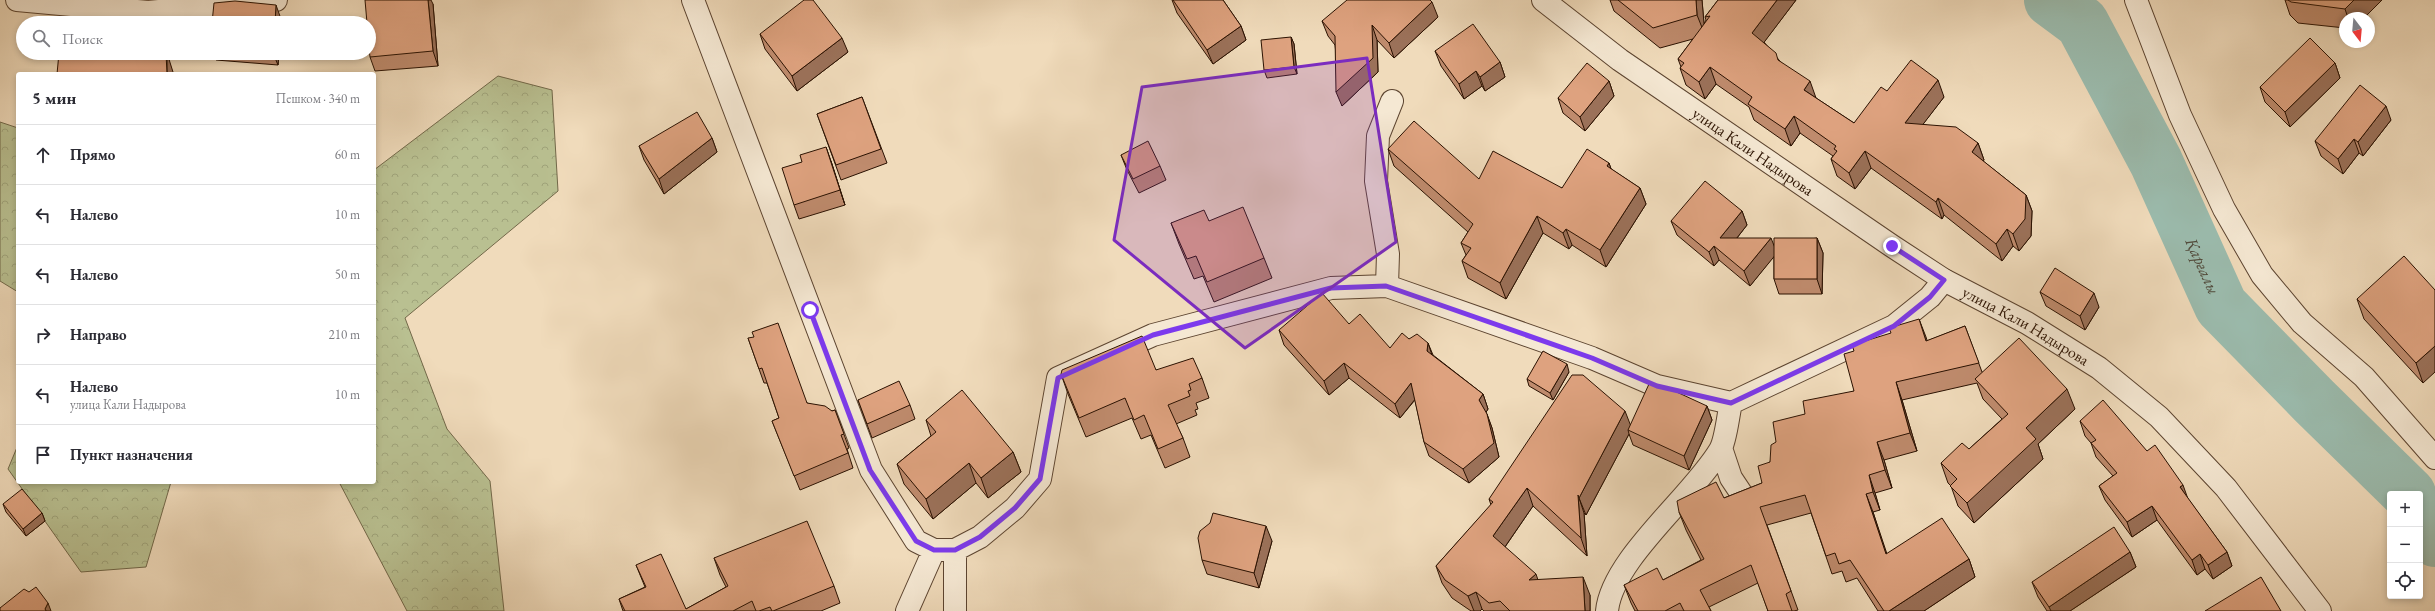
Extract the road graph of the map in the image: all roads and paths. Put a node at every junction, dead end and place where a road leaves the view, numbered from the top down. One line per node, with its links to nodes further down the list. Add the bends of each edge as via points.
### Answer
1 (18, 0): 2 (street, via 148,12)
2 (276, 0)
3 (693, 0): 13 (street, via 870,470 916,541)
4 (1543, 0): 7 (street, улица Кали Надырова, via 1620,60)
5 (2136, 0): 11 (street, via 2180,115 2224,209 2262,275 2302,323 2364,377)
6 (1392, 101): 8 (street, via 1378,136 1376,181 1388,254)
7 (1944, 280): 9 (street, via 1930,297 1894,326); 17 (street, улица Кали Надырова, via 2027,323 2099,368 2159,417 2226,488)
8 (1386, 286): 9 (street, via 1592,358 1657,386); 13 (street, via 1331,288 1153,335 1058,378 1040,479 1015,508 986,532)
9 (1731, 403): 10 (street)
10 (1721, 448): 12 (street, via 1731,478); 14 (street, via 1690,489 1656,527 1620,576)
11 (2435, 458)
12 (1741, 493)
13 (944, 550): 15 (street); 16 (street)
14 (1611, 607)
15 (907, 611)
16 (954, 611)
17 (2320, 611)

